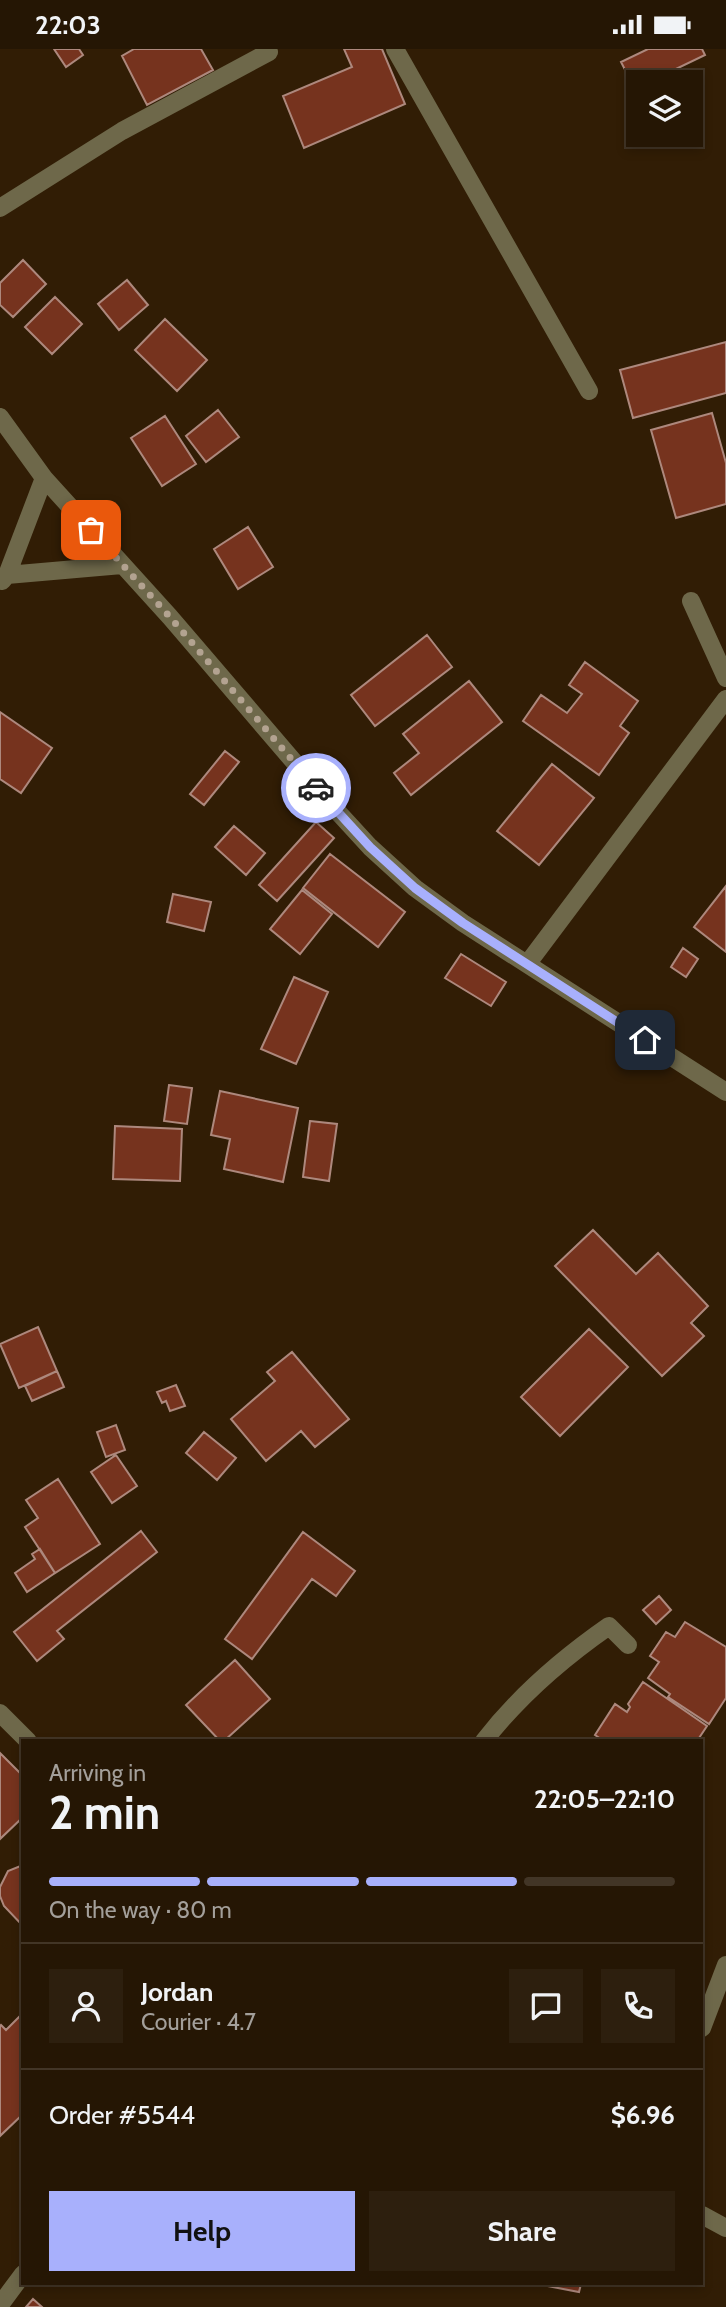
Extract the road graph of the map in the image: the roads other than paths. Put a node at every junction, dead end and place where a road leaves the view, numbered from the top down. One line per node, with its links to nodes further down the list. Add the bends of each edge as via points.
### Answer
1 (396, 49): 4 (street)
2 (269, 52): 3 (street, via 122,131)
3 (0, 208)
4 (589, 391)
5 (0, 417): 6 (street)
6 (44, 478): 7 (street); 8 (street)
7 (122, 565): 8 (street); 12 (street, via 370,847 425,895)
8 (3, 579)
9 (691, 601): 10 (street)
10 (726, 678)
11 (726, 699): 12 (street)
12 (527, 963): 13 (street)
13 (726, 1091)
14 (628, 1644): 17 (street, via 609,1626 509,1709)
15 (0, 1713): 16 (street)
16 (26, 1739)
17 (486, 1739)
18 (726, 1965): 19 (street)
19 (703, 2025)
20 (703, 2216): 21 (street)
21 (726, 2228)
22 (21, 2277): 23 (street)
23 (0, 2305)

